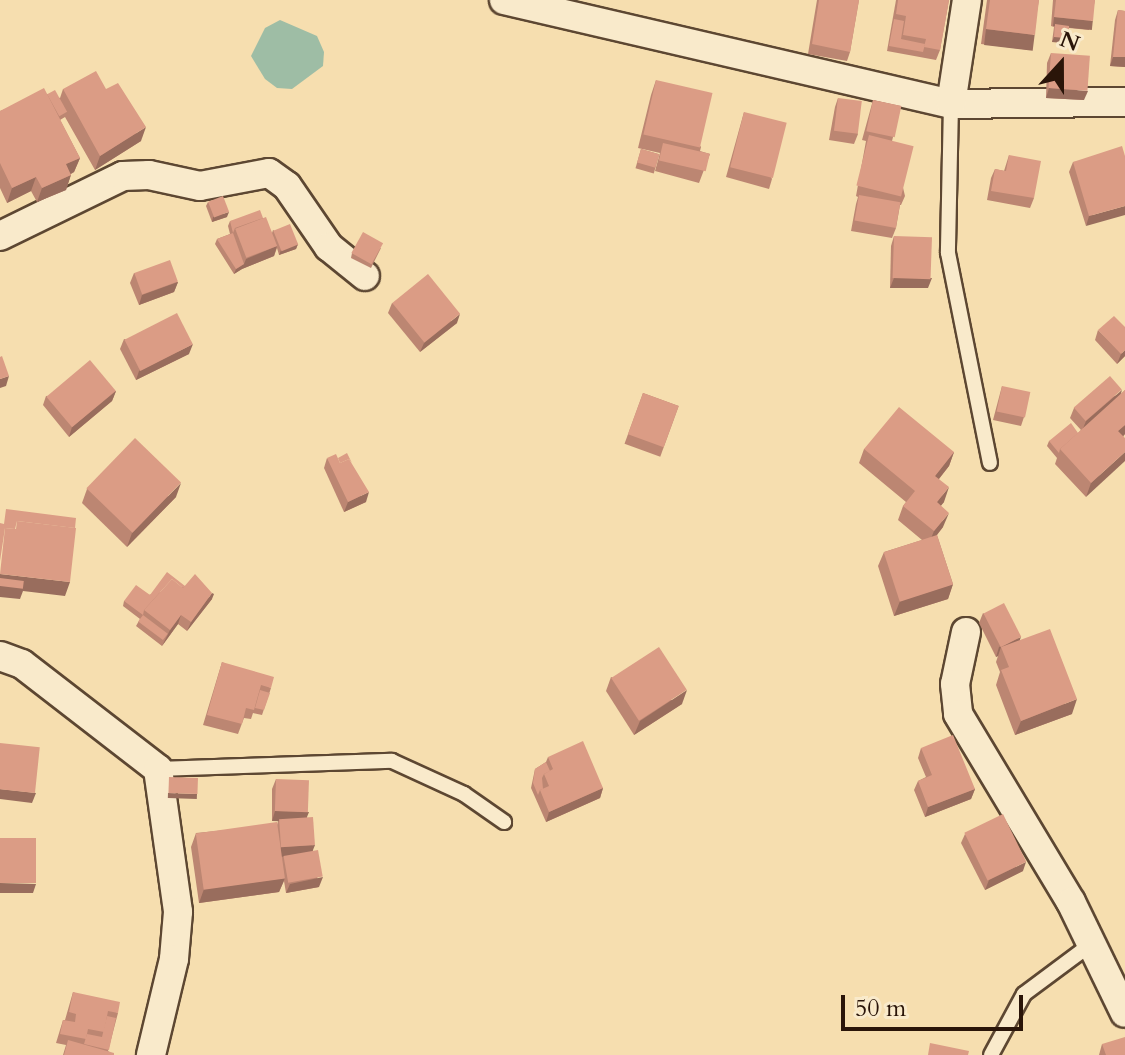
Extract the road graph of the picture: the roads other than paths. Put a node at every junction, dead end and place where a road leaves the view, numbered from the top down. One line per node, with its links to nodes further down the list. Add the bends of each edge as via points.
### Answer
1 (504, 0): 4 (street)
2 (967, 0): 4 (street)
3 (1125, 102): 4 (street)
4 (951, 104): 7 (lane, via 948,253)
5 (0, 236): 6 (street, via 123,176 149,175 200,186 269,173 287,186 329,247)
6 (365, 276)
7 (990, 463)
8 (966, 632): 12 (street, via 955,684 958,714)
9 (0, 656): 10 (street, via 22,664)
10 (158, 769): 11 (lane, via 392,761 464,794); 14 (street, via 178,912 174,959)
11 (504, 822)
12 (1091, 944): 13 (street); 15 (lane, via 1024,994)
13 (1125, 1013)
14 (151, 1055)
15 (991, 1055)

